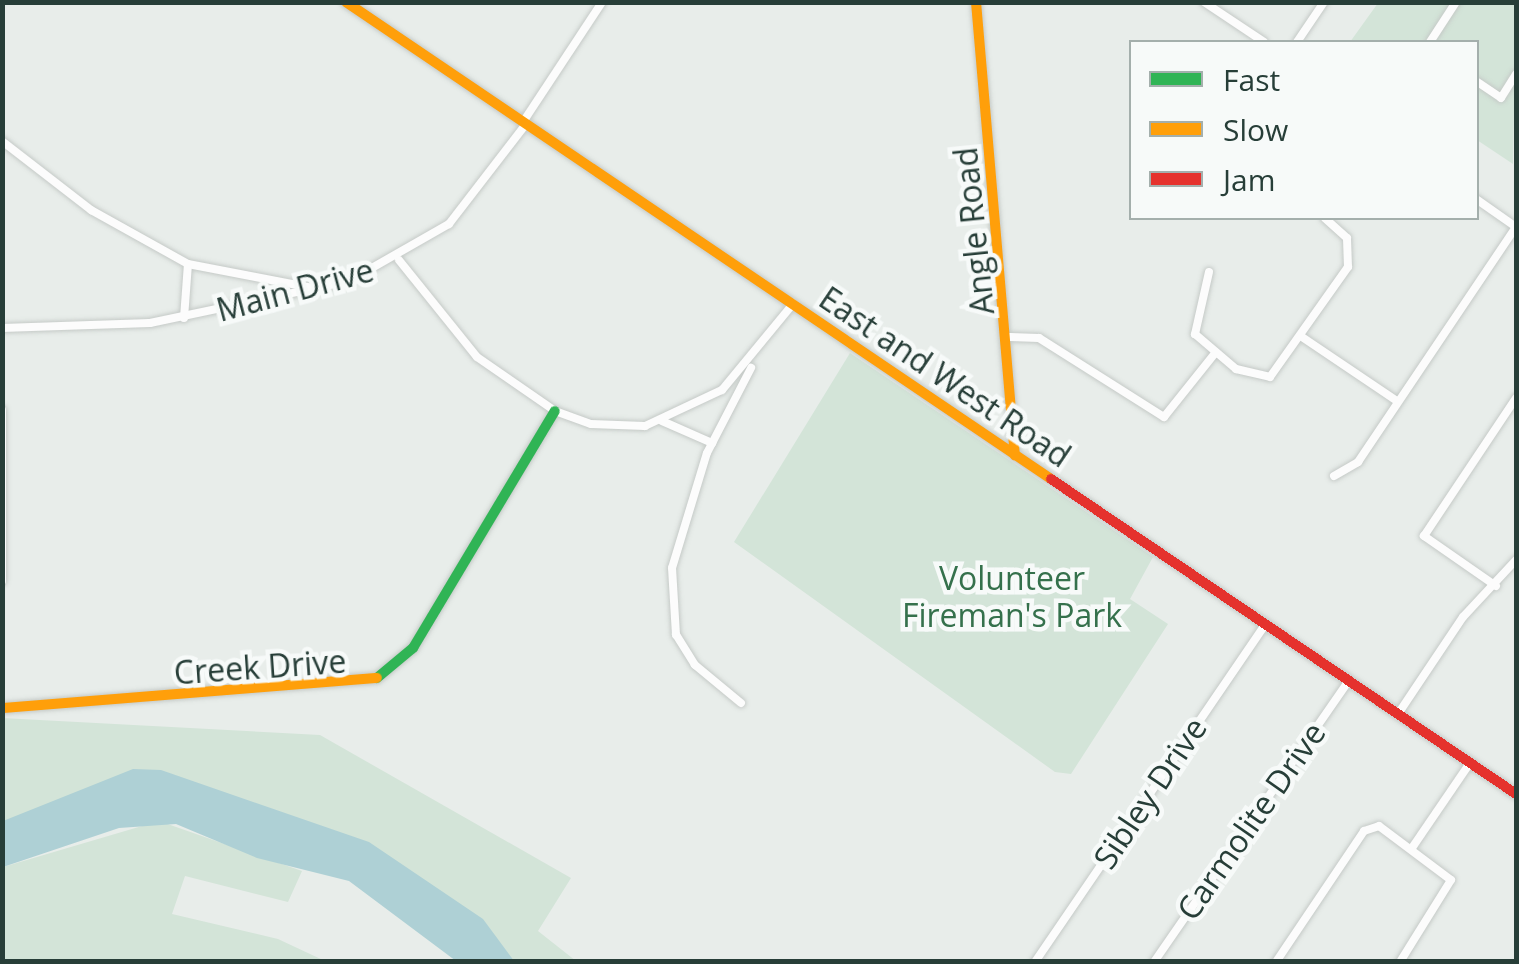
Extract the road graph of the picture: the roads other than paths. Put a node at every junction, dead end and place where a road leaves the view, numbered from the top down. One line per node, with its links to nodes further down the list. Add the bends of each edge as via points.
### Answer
1 (346, 2): 12 (street, East and West Road)
2 (602, 2): 12 (street, Main Drive)
3 (976, 2): 24 (street, Angle Road)
4 (1204, 2): 7 (street)
5 (1324, 2): 8 (street)
6 (1456, 2): 9 (street)
7 (1261, 40)
8 (1298, 40)
9 (1431, 40)
10 (1516, 74): 11 (street, via 1501,98)
11 (1479, 83)
12 (525, 123): 17 (street, Main Drive, via 490,181); 21 (street, East and West Road)
13 (2, 141): 18 (street, via 90,210)
14 (1479, 201): 16 (street)
15 (1327, 220): 25 (street, via 1347,238 1351,259)
16 (1516, 226): 29 (street)
17 (399, 260): 20 (street, Main Drive); 31 (street, via 477,356)
18 (188, 264): 20 (street, via 259,284); 22 (street)
19 (1209, 272): 26 (street, via 1193,328)
20 (317, 288): 22 (street, Main Drive)
21 (793, 304): 27 (street); 34 (street, East and West Road)
22 (184, 318): 23 (street, Main Drive)
23 (2, 328)
24 (1010, 337): 26 (street, via 1039,338 1164,417); 34 (street, Angle Road)
25 (1302, 338): 26 (street, via 1270,377 1250,378); 29 (street)
26 (1215, 354)
27 (756, 359): 32 (street, via 722,390); 33 (street)
28 (1516, 398): 39 (street, via 1424,536)
29 (1397, 401): 35 (street, via 1358,462)
30 (2, 410): 36 (street)
31 (554, 411): 32 (street, via 592,424); 43 (street, Creek Drive, via 414,648 373,682)
32 (662, 420): 33 (street)
33 (712, 443): 42 (street, via 683,515 672,611 695,665)
34 (1015, 455): 40 (street, East and West Road)
35 (1334, 476)
36 (4, 537): 38 (street)
37 (1516, 560): 39 (street)
38 (2, 581)
39 (1496, 586): 44 (street, via 1463,617)
40 (1266, 624): 41 (street, East and West Road); 48 (street, Sibley Drive)
41 (1349, 680): 44 (street, East and West Road); 49 (street, Carmolite Drive)
42 (741, 703)
43 (2, 708)
44 (1398, 714): 45 (street, East and West Road)
45 (1470, 763): 46 (street, East and West Road); 47 (street)
46 (1516, 794)
47 (1412, 848): 50 (street, via 1378,826 1364,832); 51 (street, via 1450,885)
48 (1034, 962)
49 (1154, 962)
50 (1276, 962)
51 (1400, 962)

